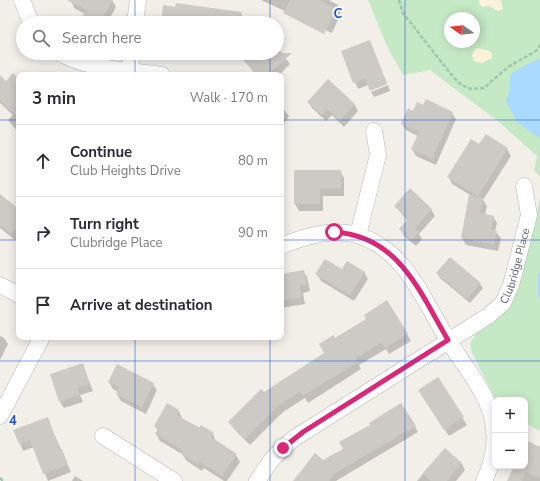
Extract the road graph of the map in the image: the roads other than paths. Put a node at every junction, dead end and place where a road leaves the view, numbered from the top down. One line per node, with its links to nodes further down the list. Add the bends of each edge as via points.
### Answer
1 (22, 0): 3 (street)
2 (138, 0): 4 (street)
3 (28, 16)
4 (136, 16)
5 (76, 60): 7 (street)
6 (131, 60): 8 (street)
7 (125, 72)
8 (129, 72)
9 (374, 131): 11 (street, via 378,155)
10 (524, 186): 16 (street, Clubridge Place, via 529,215 508,295 495,311)
11 (358, 235): 12 (street, via 322,233); 16 (street, via 376,244 397,260 415,284)
12 (284, 245)
13 (0, 285): 14 (street)
14 (16, 293)
15 (40, 340): 17 (street)
16 (448, 340): 20 (street, Clubridge Place, via 292,439 273,458); 21 (street, via 486,399 491,414 493,458)
17 (0, 416)
18 (103, 436): 19 (street)
19 (174, 481)
20 (257, 481)
21 (484, 481)

